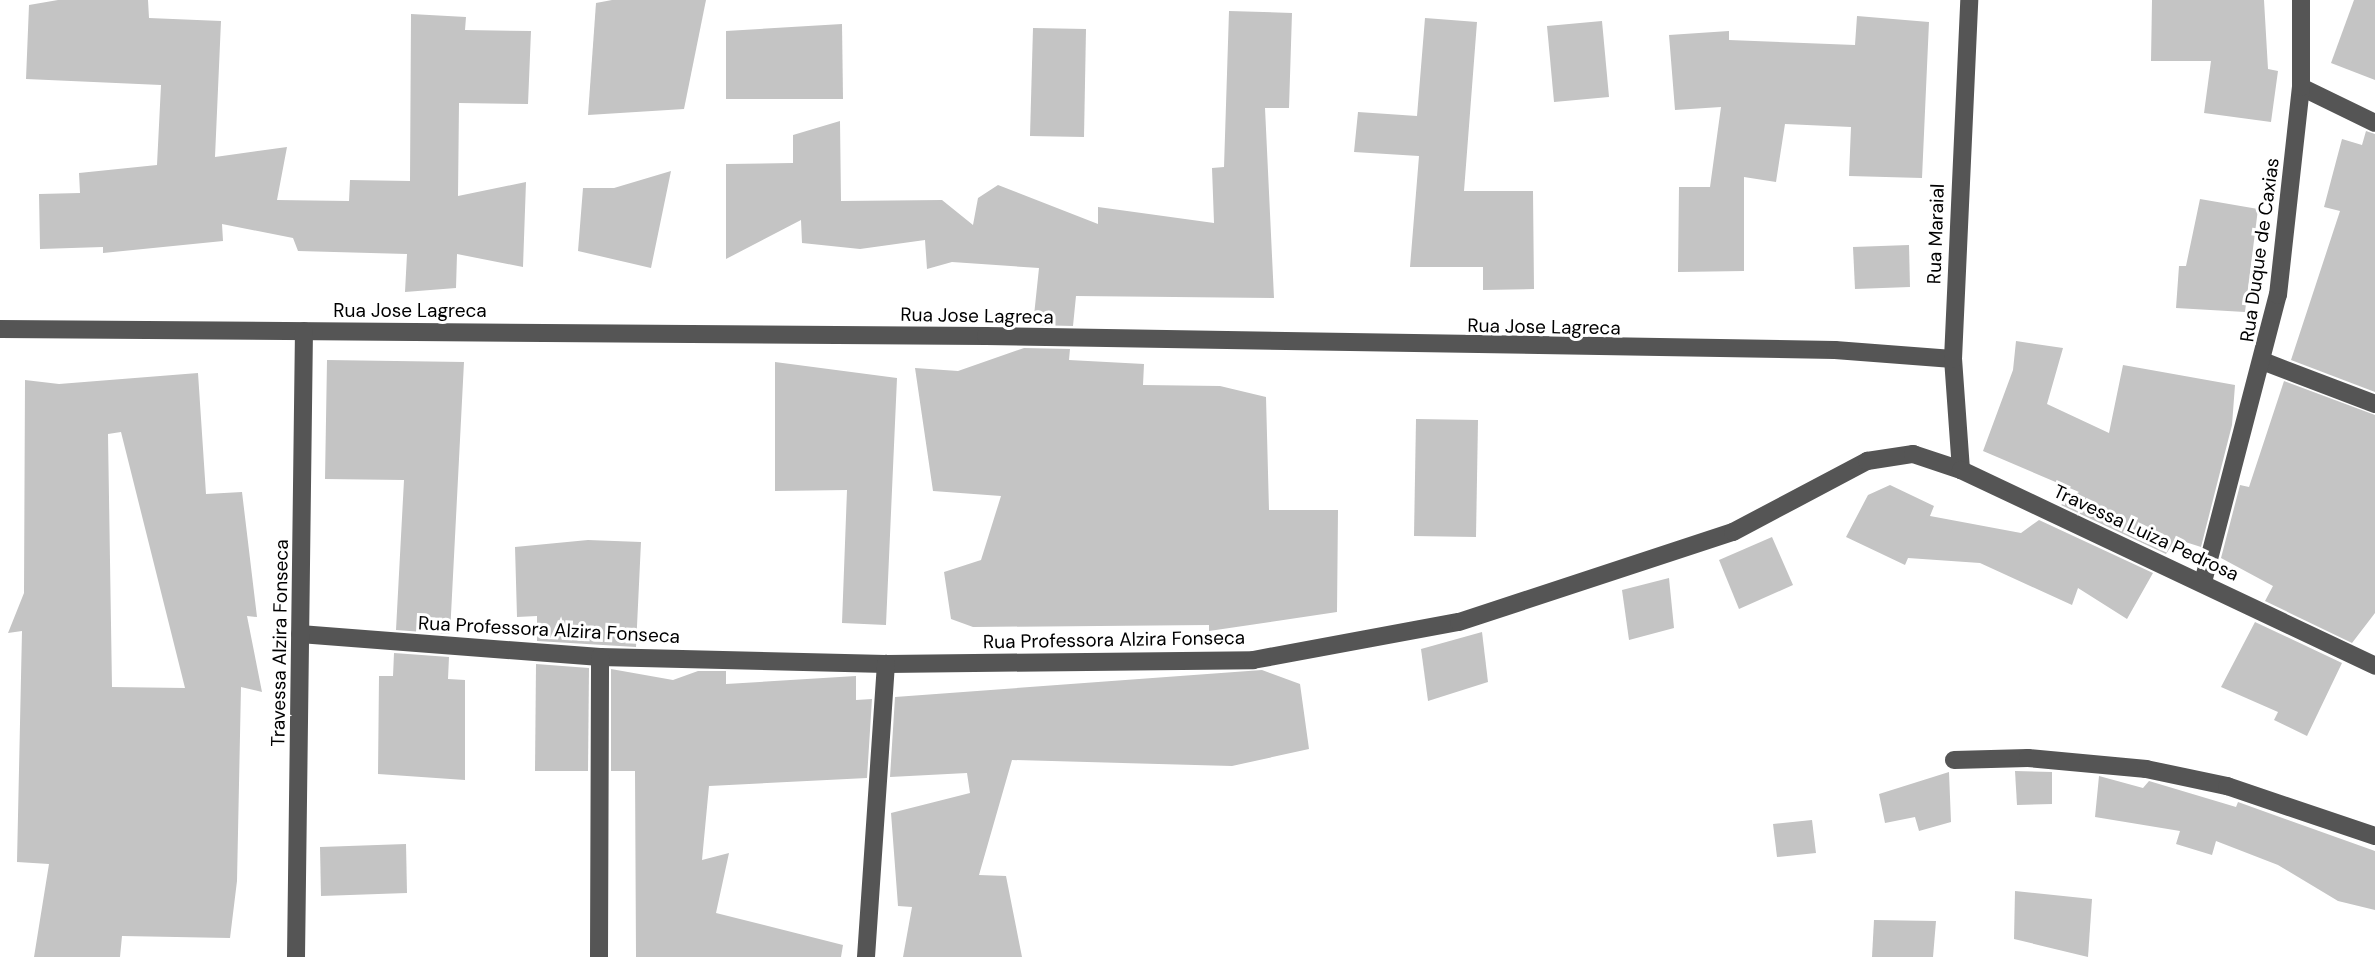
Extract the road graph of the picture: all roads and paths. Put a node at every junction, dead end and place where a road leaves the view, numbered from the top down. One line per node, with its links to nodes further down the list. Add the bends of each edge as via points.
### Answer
1 (1969, 0): 7 (street, Rua Maraial)
2 (2301, 0): 3 (street, Rua Duque de Caxias)
3 (2301, 87): 4 (street); 8 (street, Rua Duque de Caxias)
4 (2375, 123)
5 (0, 330): 6 (street, Rua Jose Lagreca)
6 (304, 331): 7 (street, Rua Jose Lagreca, via 1835,350); 13 (street, Travessa Alzira Fonseca)
7 (1953, 359): 11 (street, Rua Maraial)
8 (2265, 362): 9 (street); 12 (street, Rua Duque de Caxias)
9 (2375, 404)
10 (1894, 454): 11 (street, Travessa Luiza Pedrosa); 15 (street, Rua Professora Alzira Fonseca, via 1867,461 1733,532 1459,622 1253,660)
11 (1961, 470): 12 (street, Travessa Luiza Pedrosa)
12 (2203, 582): 16 (street, Travessa Luiza Pedrosa)
13 (300, 634): 14 (street, Rua Professora Alzira Fonseca); 19 (street, Travessa Alzira Fonseca)
14 (600, 657): 15 (street, Rua Professora Alzira Fonseca); 20 (street)
15 (886, 664): 21 (street)
16 (2375, 666)
17 (1954, 760): 18 (street, via 2028,758 2146,769 2227,786)
18 (2375, 836)
19 (296, 957)
20 (599, 957)
21 (866, 957)

